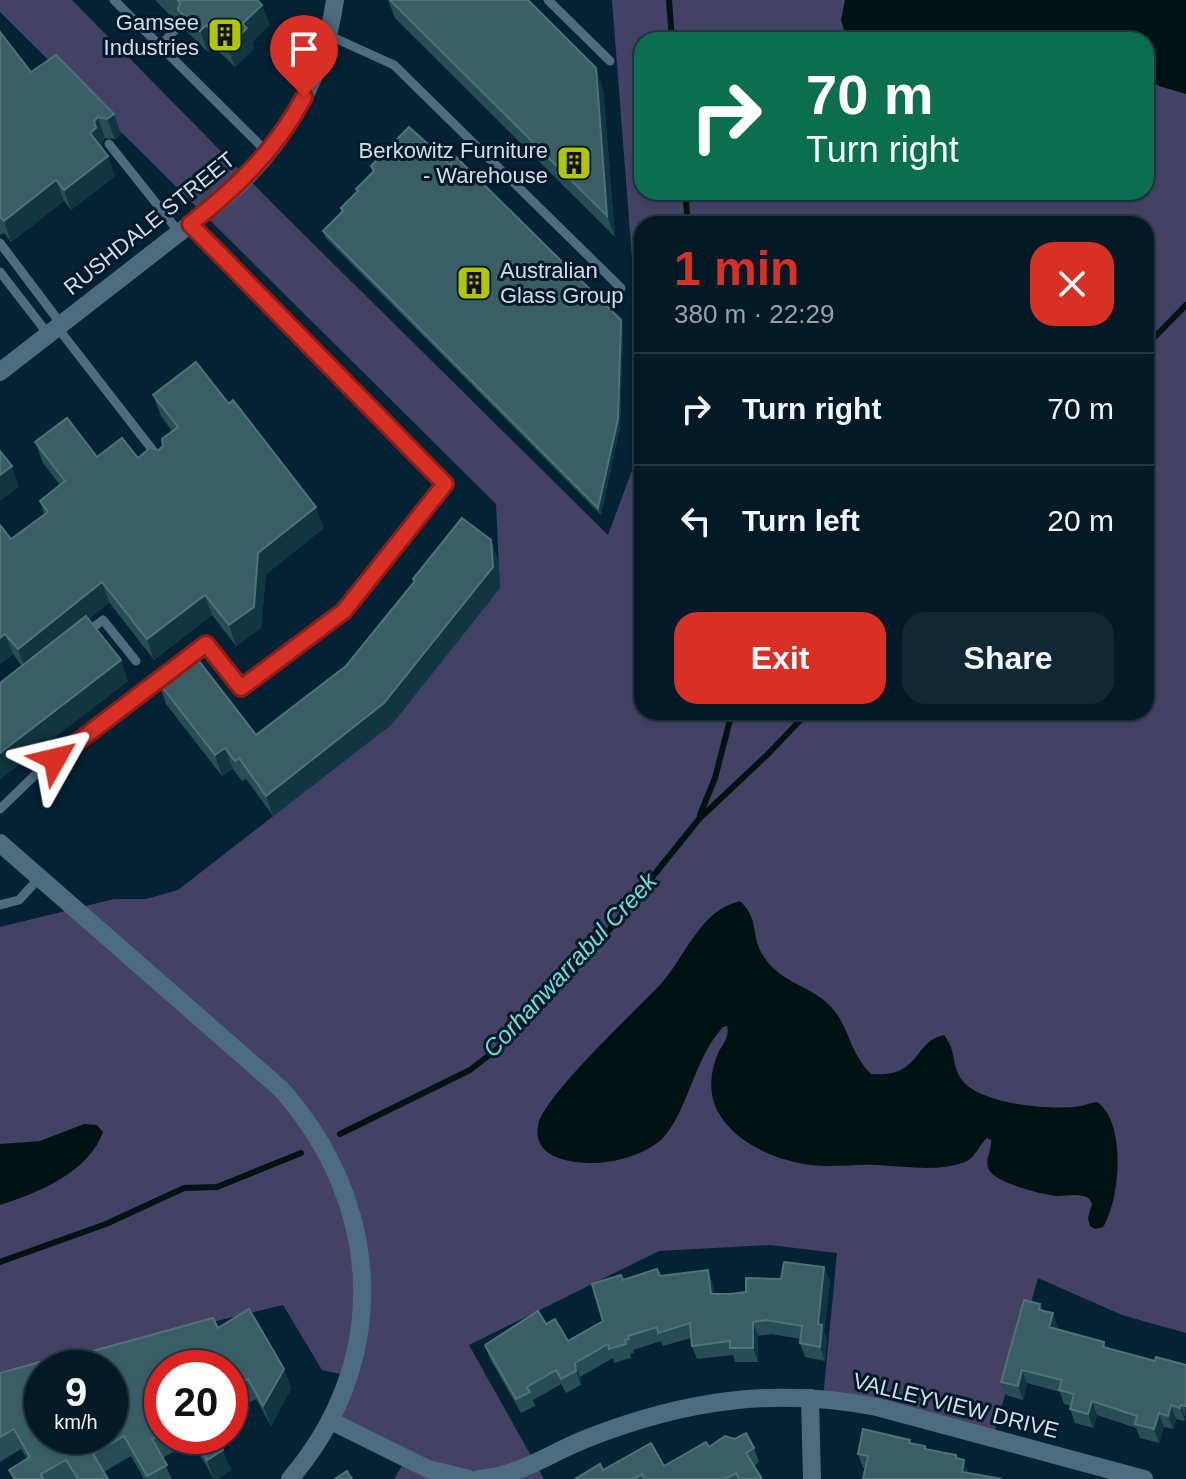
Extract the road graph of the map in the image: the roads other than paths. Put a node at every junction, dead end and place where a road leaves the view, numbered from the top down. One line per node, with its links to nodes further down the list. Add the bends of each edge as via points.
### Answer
1 (114, 0): 6 (lane)
2 (335, 0): 5 (street, RUSHDALE STREET)
3 (548, 0): 7 (lane)
4 (180, 25): 6 (lane)
5 (328, 35): 9 (street, RUSHDALE STREET, via 304,97); 13 (lane, via 394,65)
6 (160, 46): 9 (lane)
7 (610, 61)
8 (109, 144): 10 (lane)
9 (268, 153): 10 (street, RUSHDALE STREET, via 237,187)
10 (184, 228): 14 (street, RUSHDALE STREET); 19 (lane, via 445,484 344,611 241,688 206,644 36,774)
11 (0, 243): 14 (lane)
12 (0, 272): 14 (lane)
13 (621, 288)
14 (56, 328): 15 (street, RUSHDALE STREET); 16 (lane)
15 (0, 372)
16 (163, 464)
17 (80, 638): 18 (lane, via 103,620)
18 (136, 661)
19 (0, 809)
20 (0, 843): 21 (street)
21 (40, 877): 22 (lane, via 19,900); 24 (street, via 281,1089 302,1113 339,1176 359,1239 363,1310 352,1367)
22 (0, 905)
23 (810, 1398): 27 (street, VALLEYVIEW DRIVE, via 727,1400 676,1409 590,1437 518,1472); 28 (street); 29 (street, VALLEYVIEW DRIVE, via 877,1407)
24 (331, 1421): 25 (street); 26 (street, via 428,1469)
25 (290, 1479)
26 (469, 1479)
27 (479, 1479)
28 (812, 1479)
29 (1144, 1479)

